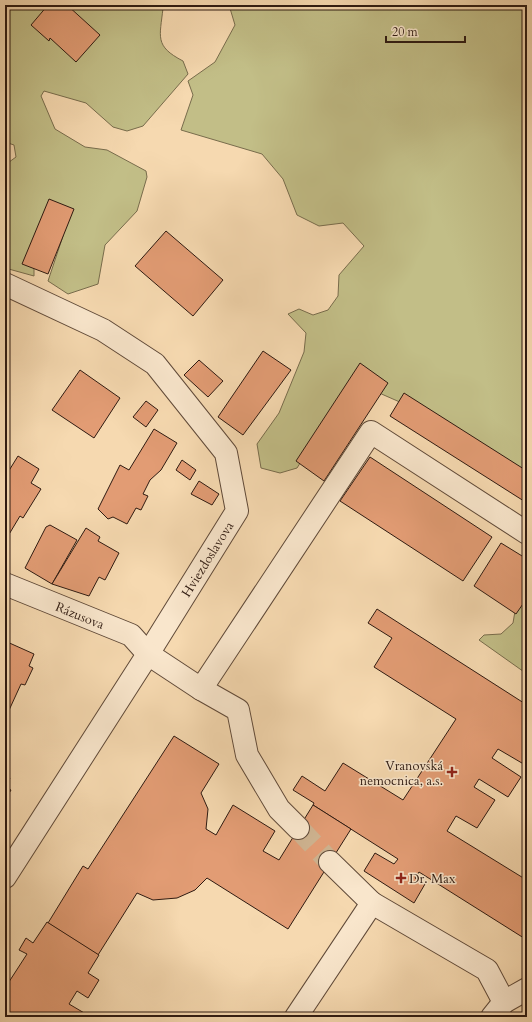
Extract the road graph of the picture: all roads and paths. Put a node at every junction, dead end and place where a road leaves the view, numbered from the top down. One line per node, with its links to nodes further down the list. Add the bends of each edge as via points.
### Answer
1 (5, 284): 4 (street, Hviezdoslavova, via 103,330 155,364 226,453 237,511)
2 (527, 533): 5 (street, via 371,432)
3 (5, 584): 4 (street, Rázusova, via 131,635)
4 (148, 654): 5 (street, Rázusova); 8 (street, Hviezdoslavova)
5 (201, 689): 6 (street, Rázusova, via 238,710 247,755 279,809)
6 (298, 828)
7 (330, 862): 9 (street)
8 (5, 877)
9 (372, 903): 11 (street, via 487,970); 12 (street)
10 (527, 989): 11 (street)
11 (498, 1009)
12 (296, 1017)

